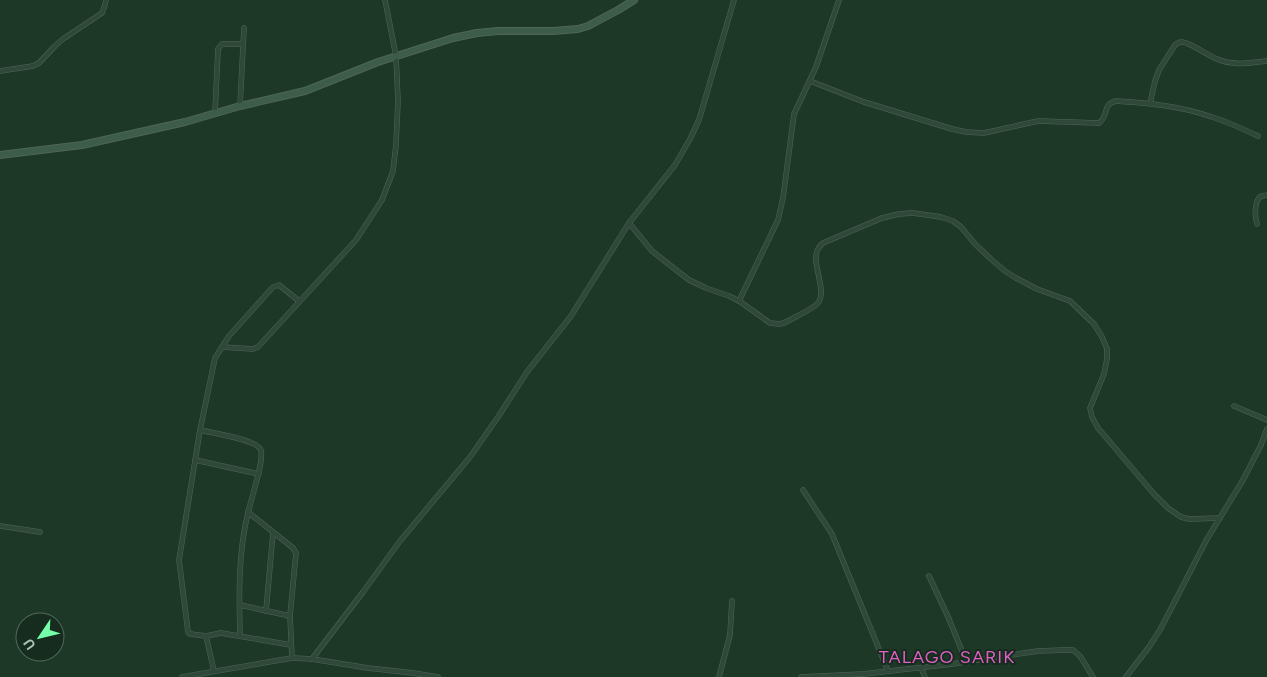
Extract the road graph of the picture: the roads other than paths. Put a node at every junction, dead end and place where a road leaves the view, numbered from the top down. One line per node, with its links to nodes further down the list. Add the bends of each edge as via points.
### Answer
1 (106, 0): 10 (street, via 102,14 63,39 39,63)
2 (385, 0): 8 (street)
3 (634, 0): 8 (street, via 578,29 477,33)
4 (734, 0): 18 (street, via 699,120 676,165)
5 (839, 0): 11 (street)
6 (244, 28): 7 (street)
7 (243, 44): 13 (street); 14 (street, via 222,44 218,49)
8 (396, 56): 13 (street, via 305,91); 21 (street, via 396,145 393,171 382,200 356,240)
9 (1267, 61): 12 (street, via 1223,62 1181,42 1175,45 1159,70)
10 (0, 71)
11 (810, 81): 12 (street, via 864,102 952,129 977,133 1038,121 1099,123 1112,101); 20 (street, via 792,120 778,220)
12 (1150, 103): 15 (street, via 1212,117)
13 (240, 106): 14 (street)
14 (215, 113): 16 (street, via 82,145)
15 (1258, 136)
16 (0, 155)
17 (1267, 195): 19 (street, via 1258,200)
18 (629, 223): 20 (street, via 652,251 689,280); 44 (street, via 571,316 470,457 400,541)
19 (1256, 224)
20 (739, 301): 31 (street, via 770,323 784,323 818,303 821,297 816,254 823,243 882,218 900,214 913,213 954,221 1006,271 1037,289 1070,301 1094,324 1107,349 1104,374 1090,408 1098,428 1168,508 1188,519)
21 (299, 302): 22 (street, via 258,347); 22 (street, via 276,285)
22 (222, 346): 25 (street, via 216,358)
23 (1234, 406): 24 (street)
24 (1267, 420)
25 (200, 430): 27 (street); 28 (street, via 259,446 262,452)
26 (1267, 430): 31 (street)
27 (195, 460): 28 (street); 40 (street, via 179,566 188,632)
28 (259, 474): 30 (street)
29 (803, 490): 48 (street, via 832,534)
30 (248, 512): 34 (street); 37 (street, via 242,549)
31 (1220, 518): 55 (street, via 1150,647)
32 (0, 526): 33 (street)
33 (40, 532)
34 (273, 533): 38 (street); 39 (street, via 296,553)
35 (929, 576): 45 (street)
36 (732, 601): 51 (street, via 730,635)
37 (240, 605): 38 (street); 41 (street)
38 (266, 612): 39 (street)
39 (290, 616): 42 (street)
40 (206, 636): 41 (street, via 218,633); 47 (street)
41 (240, 636): 42 (street)
42 (291, 646): 43 (street)
43 (292, 658): 44 (street); 47 (street)
44 (312, 659): 50 (street)
45 (966, 661): 46 (street); 54 (street, via 1038,651 1073,650)
46 (921, 668): 48 (street); 53 (street)
47 (214, 671): 49 (street)
48 (888, 671): 52 (street)
49 (182, 677)
50 (438, 677)
51 (719, 677)
52 (801, 677)
53 (925, 677)
54 (1093, 677)
55 (1126, 677)

